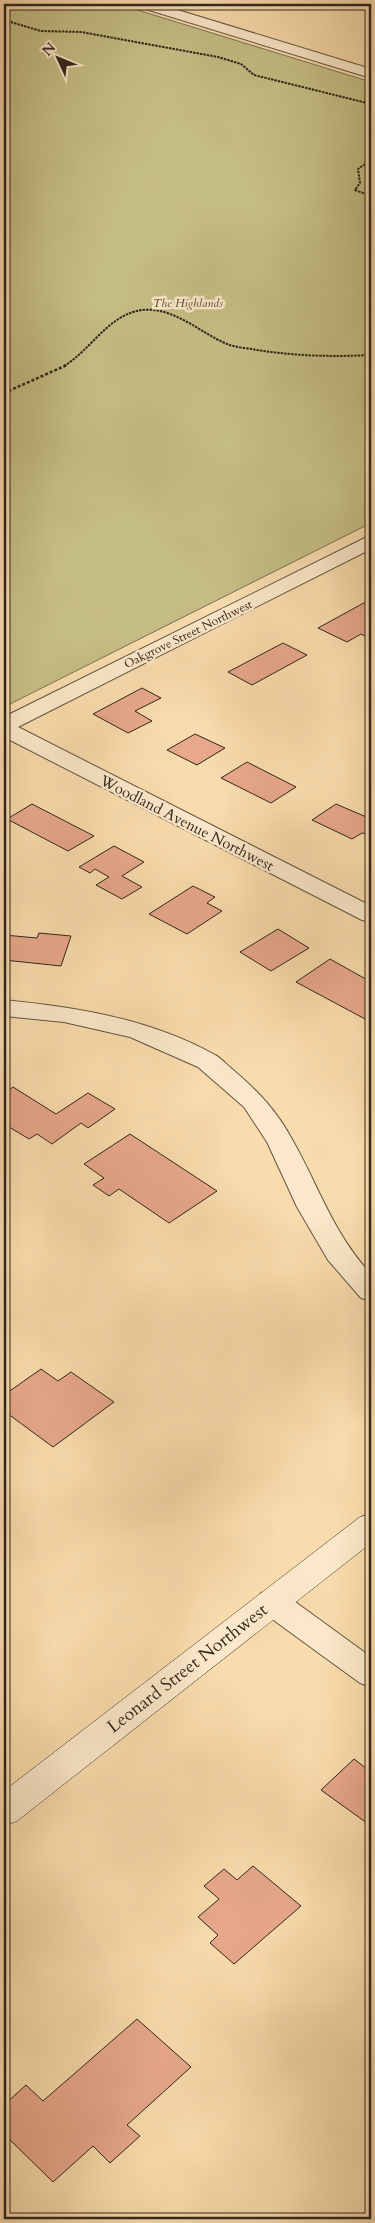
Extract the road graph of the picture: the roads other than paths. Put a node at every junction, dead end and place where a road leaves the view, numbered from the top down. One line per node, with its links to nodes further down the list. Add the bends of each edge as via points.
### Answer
1 (144, 4): 2 (street)
2 (371, 74)
3 (371, 541): 4 (street, Oakgrove Street Northwest)
4 (4, 726): 5 (street, Woodland Avenue Northwest, via 128,794)
5 (371, 915)
6 (4, 1008): 7 (street, via 64,1014 138,1031 206,1061 254,1101 280,1141 311,1207 338,1252)
7 (371, 1291)
8 (371, 1526): 9 (main road, Leonard Street Northwest)
9 (272, 1602): 10 (street); 11 (main road, Leonard Street Northwest)
10 (371, 1674)
11 (4, 1811)

